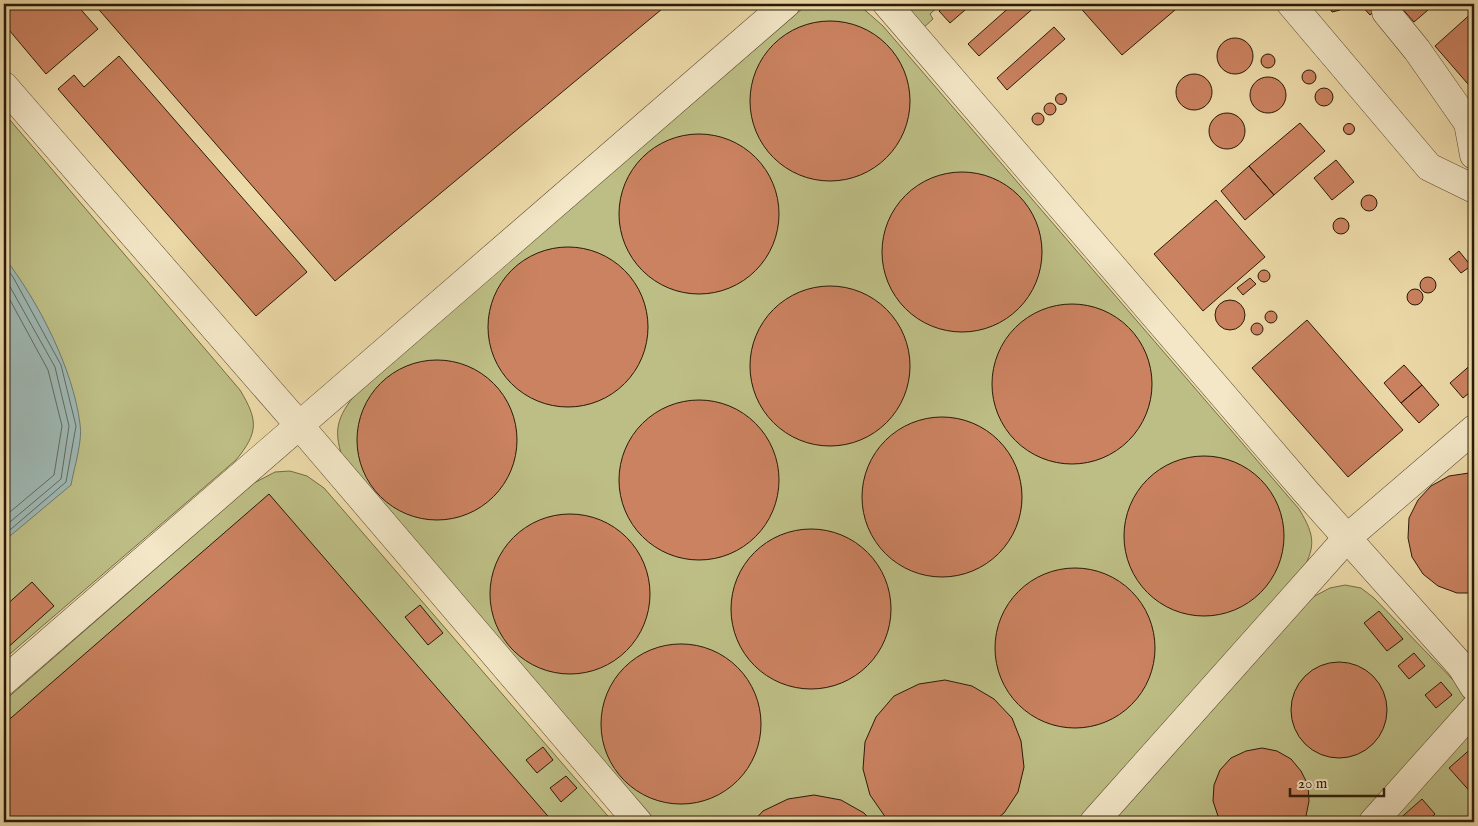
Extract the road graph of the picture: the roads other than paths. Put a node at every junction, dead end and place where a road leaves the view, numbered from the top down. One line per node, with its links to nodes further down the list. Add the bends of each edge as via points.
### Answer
1 (786, 4): 8 (lane)
2 (887, 4): 10 (lane)
3 (1290, 4): 7 (lane, via 1429,167)
4 (1386, 12): 6 (lane, via 1468,123)
5 (4, 86): 8 (lane)
6 (1474, 156)
7 (1474, 189)
8 (299, 425): 11 (lane); 14 (lane)
9 (1474, 429): 10 (lane)
10 (1347, 538): 12 (lane, via 1461,666); 15 (lane)
11 (4, 680)
12 (1474, 687)
13 (1474, 709): 16 (lane)
14 (638, 822)
15 (1094, 822)
16 (1373, 822)

